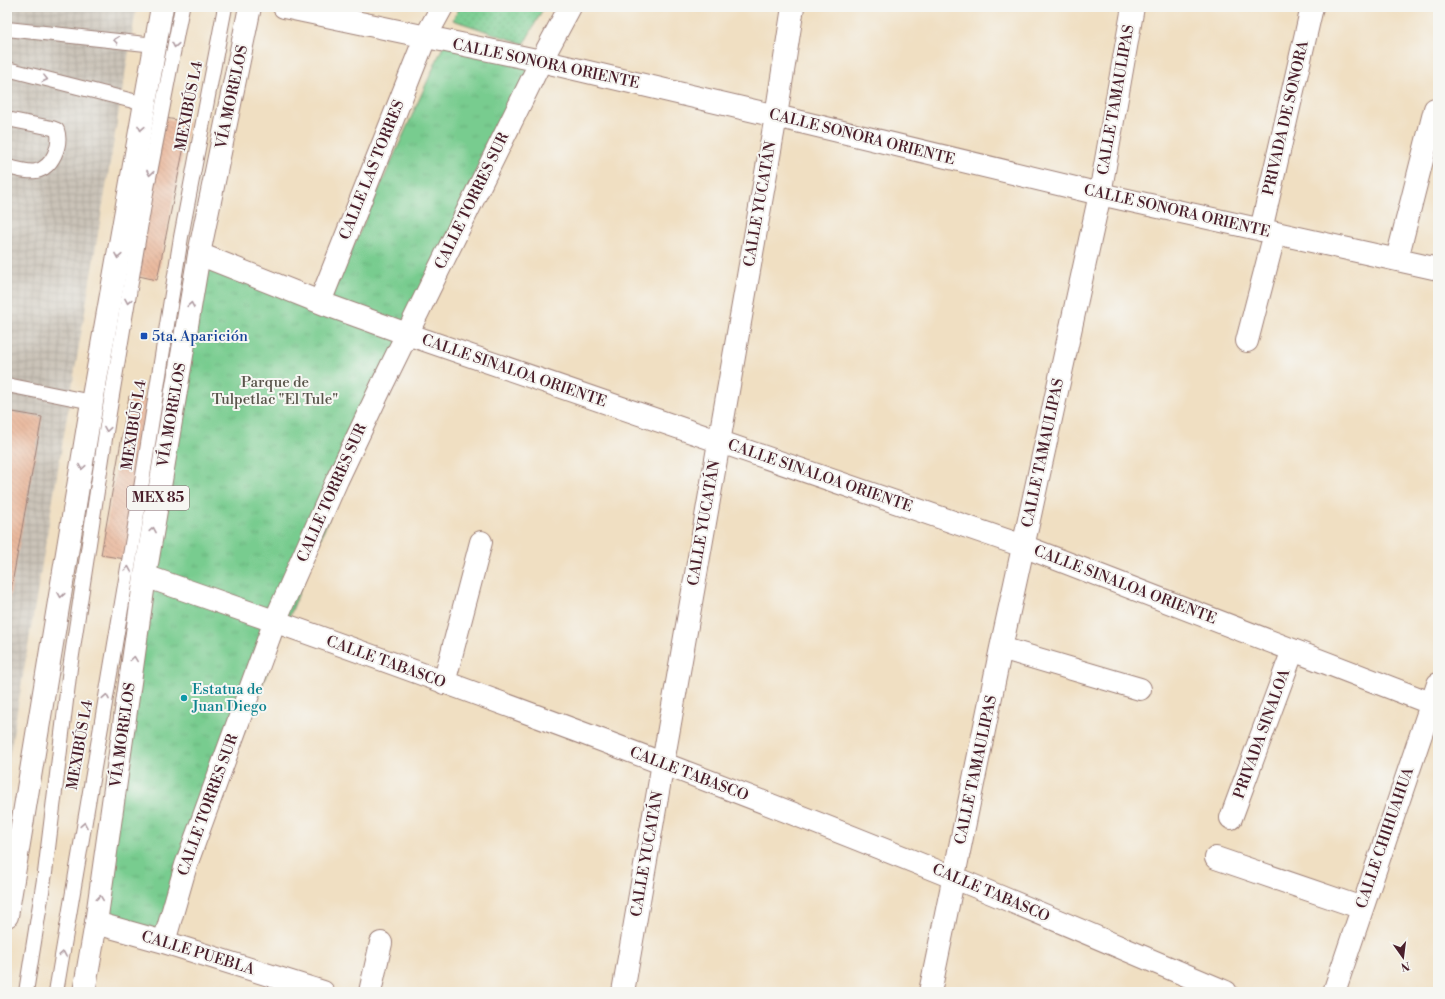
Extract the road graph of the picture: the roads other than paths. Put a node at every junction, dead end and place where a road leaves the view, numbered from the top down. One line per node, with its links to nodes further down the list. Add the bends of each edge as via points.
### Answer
1 (162, 7): 13 (street)
2 (182, 7): 51 (lane, MEXIBÚS L4, one-way to 51, via 146,193 108,419 70,668 45,873)
3 (225, 7): 52 (lane, MEXIBÚS L4, one-way to 3, via 181,237)
4 (250, 7): 23 (street, VÍA MORELOS / MEX 85)
5 (284, 7): 12 (street, CALLE SONORA ORIENTE)
6 (442, 7): 12 (street, CALLE LAS TORRES)
7 (570, 7): 14 (street, CALLE TORRES SUR)
8 (793, 7): 18 (street, CALLE YUCATÁN)
9 (1133, 7): 21 (street, CALLE TAMAULIPAS)
10 (1312, 7): 22 (street, PRIVADA DE SONORA)
11 (7, 29): 13 (lane, one-way to 11)
12 (425, 38): 14 (street, CALLE SONORA ORIENTE); 26 (street, CALLE LAS TORRES)
13 (155, 45): 16 (street)
14 (541, 61): 18 (street, CALLE SONORA ORIENTE); 27 (street, CALLE TORRES SUR)
15 (7, 69): 16 (lane, one-way to 16)
16 (145, 104): 30 (street, one-way to 30)
17 (1435, 109): 24 (street)
18 (776, 116): 21 (street, CALLE SONORA ORIENTE); 31 (street, CALLE YUCATÁN)
19 (7, 119): 20 (lane, via 52,128 57,130 58,136 52,160 41,169 35,171)
20 (7, 167)
21 (1100, 194): 22 (street, CALLE SONORA ORIENTE); 33 (street, CALLE TAMAULIPAS)
22 (1268, 231): 24 (street, CALLE SONORA ORIENTE); 28 (street, PRIVADA DE SONORA)
23 (199, 254): 26 (street, CALLE SINALOA ORIENTE); 34 (street, VÍA MORELOS / MEX 85, one-way to 23)
24 (1397, 259): 25 (street, CALLE SONORA ORIENTE)
25 (1438, 269)
26 (320, 302): 27 (street, CALLE SINALOA ORIENTE)
27 (407, 334): 31 (street, CALLE SINALOA ORIENTE); 35 (street, CALLE TORRES SUR, via 337,480)
28 (1246, 341)
29 (7, 385): 30 (lane)
30 (92, 402): 46 (street, one-way to 46)
31 (718, 441): 33 (street, CALLE SINALOA ORIENTE); 41 (street, CALLE YUCATÁN)
32 (481, 542): 38 (street)
33 (1023, 546): 36 (street, CALLE TAMAULIPAS); 37 (street, CALLE SINALOA ORIENTE)
34 (145, 576): 35 (street, CALLE TABASCO); 47 (street, VÍA MORELOS / MEX 85, one-way to 34)
35 (276, 621): 38 (street, CALLE TABASCO); 48 (street, CALLE TORRES SUR, via 186,864)
36 (1001, 648): 39 (street); 44 (street, CALLE TAMAULIPAS)
37 (1293, 650): 40 (street, CALLE SINALOA ORIENTE); 42 (street, PRIVADA SINALOA)
38 (444, 683): 41 (street, CALLE TABASCO)
39 (1140, 689)
40 (1436, 697): 45 (street, CALLE CHIHUAHUA)
41 (663, 763): 44 (street, CALLE TABASCO); 56 (street, CALLE YUCATÁN)
42 (1231, 818)
43 (1216, 858): 45 (street)
44 (954, 877): 57 (street, CALLE TAMAULIPAS); 58 (street, CALLE TABASCO)
45 (1362, 908): 59 (street, CALLE CHIHUAHUA)
46 (7, 916)
47 (96, 923): 48 (street, CALLE PUEBLA); 53 (street, VÍA MORELOS / MEX 85)
48 (164, 942): 50 (street, CALLE PUEBLA)
49 (381, 943): 55 (street)
50 (290, 987): 54 (street, CALLE PUEBLA)
51 (26, 992)
52 (56, 992)
53 (84, 992)
54 (323, 992)
55 (370, 992)
56 (623, 992)
57 (930, 992)
58 (1226, 992)
59 (1334, 992)

